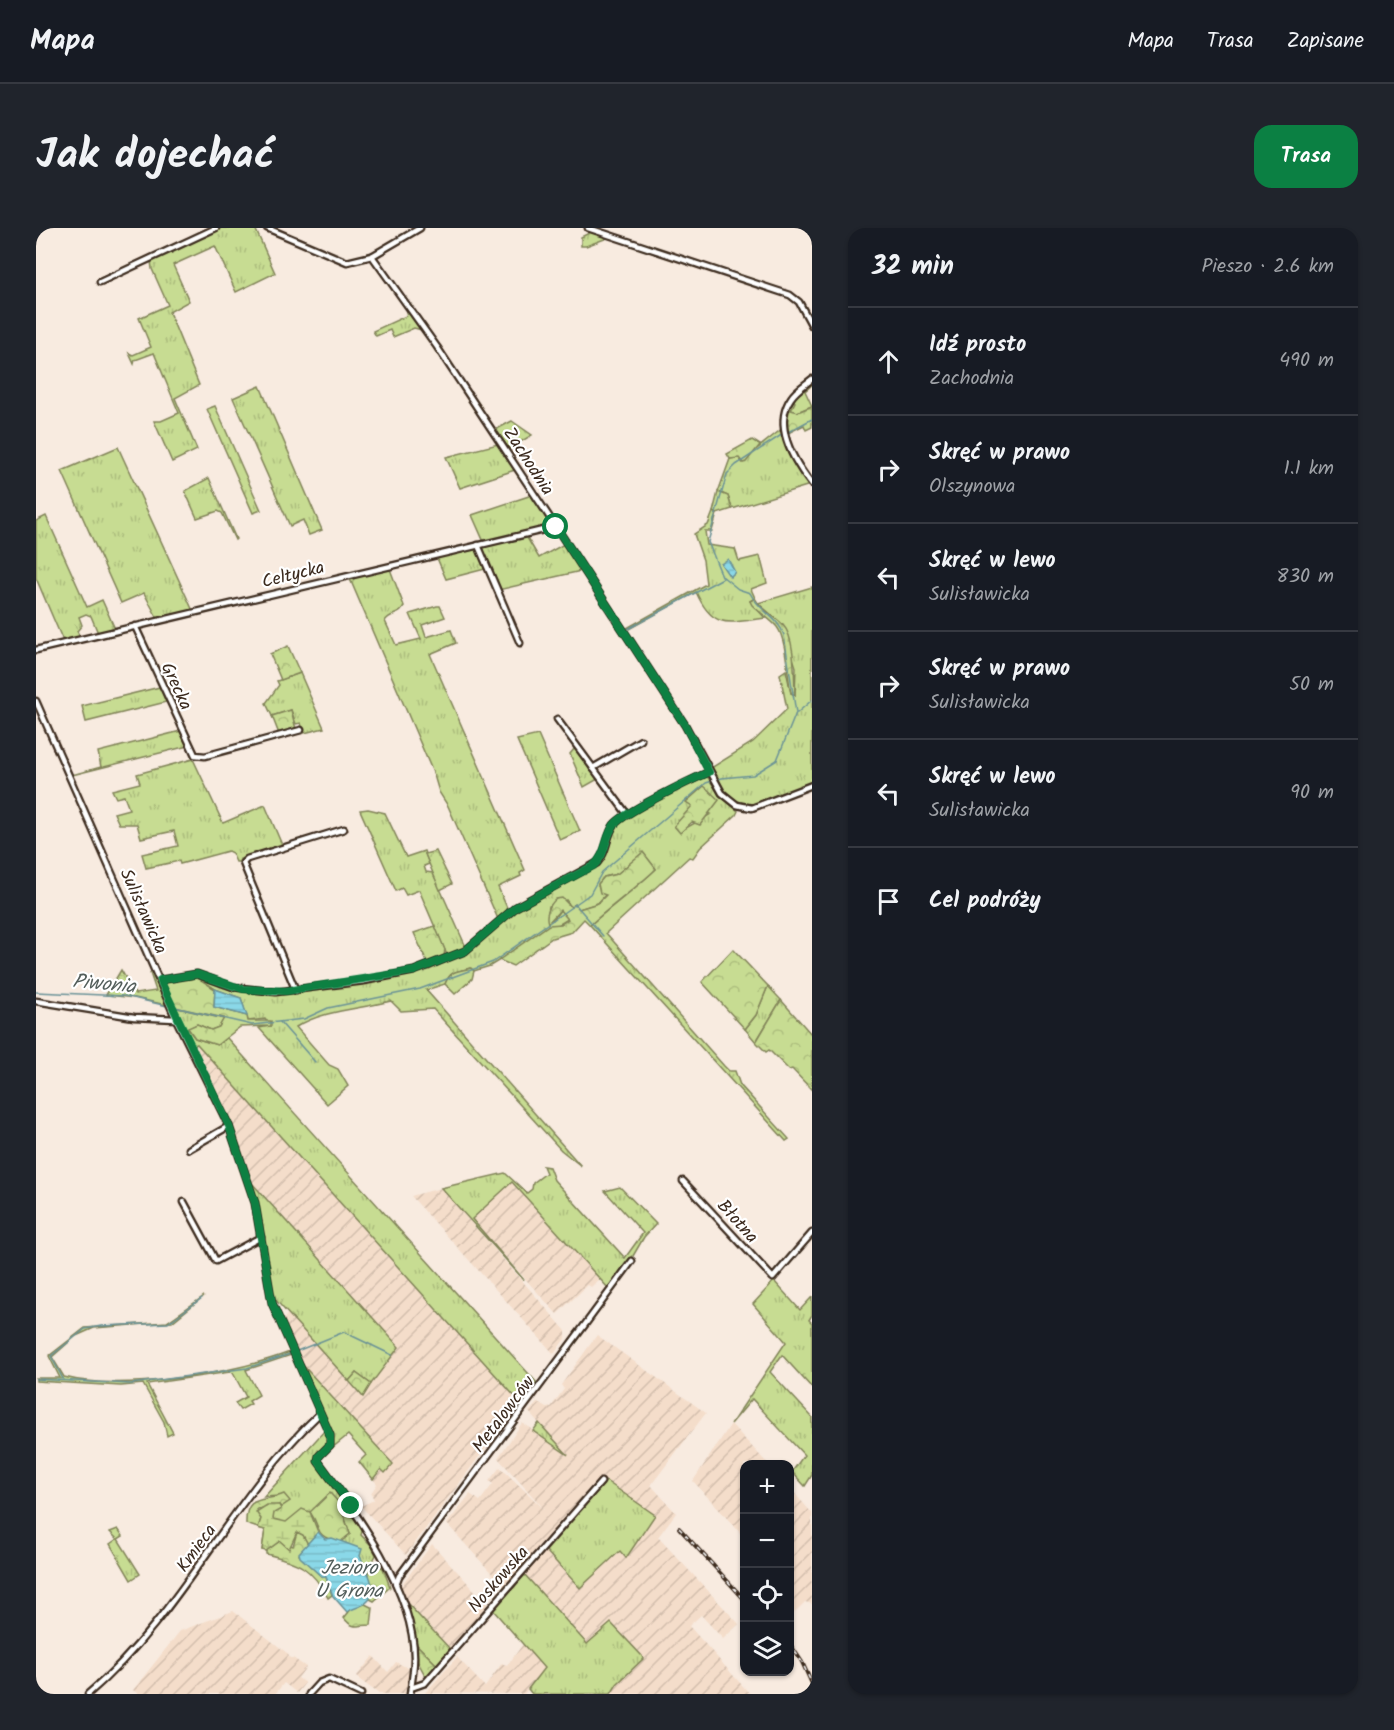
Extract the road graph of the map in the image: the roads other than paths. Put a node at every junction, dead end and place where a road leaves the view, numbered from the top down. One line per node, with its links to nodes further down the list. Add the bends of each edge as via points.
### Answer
1 (216, 228): 6 (street)
2 (267, 228): 5 (street, via 343,262)
3 (420, 228): 5 (street)
4 (588, 228): 7 (street, via 790,295 799,302)
5 (372, 256): 10 (street, Zachodnia)
6 (100, 282)
7 (812, 326)
8 (812, 379): 9 (street, via 789,401 785,421 792,457)
9 (812, 484)
10 (556, 527): 11 (street, Celtycka); 20 (street, Zachodnia, via 685,725)
11 (478, 545): 12 (street, Celtycka); 13 (street)
12 (135, 626): 14 (street, Celtycka); 17 (street, Grecka, via 197,756)
13 (520, 643)
14 (36, 650)
15 (36, 700): 24 (street, Sulisławicka)
16 (557, 719): 19 (street)
17 (301, 730)
18 (641, 740): 19 (street)
19 (593, 768): 22 (street)
20 (709, 772): 21 (street, Zachodnia, via 732,802 747,808); 22 (street)
21 (812, 785)
22 (627, 814): 25 (street, via 614,826 597,863 516,907 462,953 405,974)
23 (344, 829): 25 (street, via 244,861 254,895)
24 (160, 980): 25 (street, via 197,974 243,989); 27 (street, Sulisławicka)
25 (296, 991)
26 (36, 1001): 27 (street, via 134,1017)
27 (176, 1018): 28 (street, Sulisławicka)
28 (229, 1126): 29 (street); 33 (street, Sulisławicka, via 252,1194)
29 (189, 1149)
30 (683, 1181): 32 (street, Błotna, via 773,1278)
31 (184, 1202): 33 (street, via 216,1261)
32 (812, 1233)
33 (261, 1237): 35 (street, Sulisławicka, via 272,1303)
34 (632, 1261): 37 (street, Metalowców)
35 (320, 1413): 37 (street, Sulisławicka, via 330,1445 318,1461 361,1520); 39 (street, Kmieca, via 257,1485 149,1632)
36 (601, 1482): 38 (street, Noskowska, via 425,1683)
37 (396, 1584): 38 (street, Sulisławicka, via 414,1650)
38 (410, 1691)
39 (88, 1694)
40 (309, 1694): 41 (street, via 321,1681 329,1679)
41 (361, 1694)

